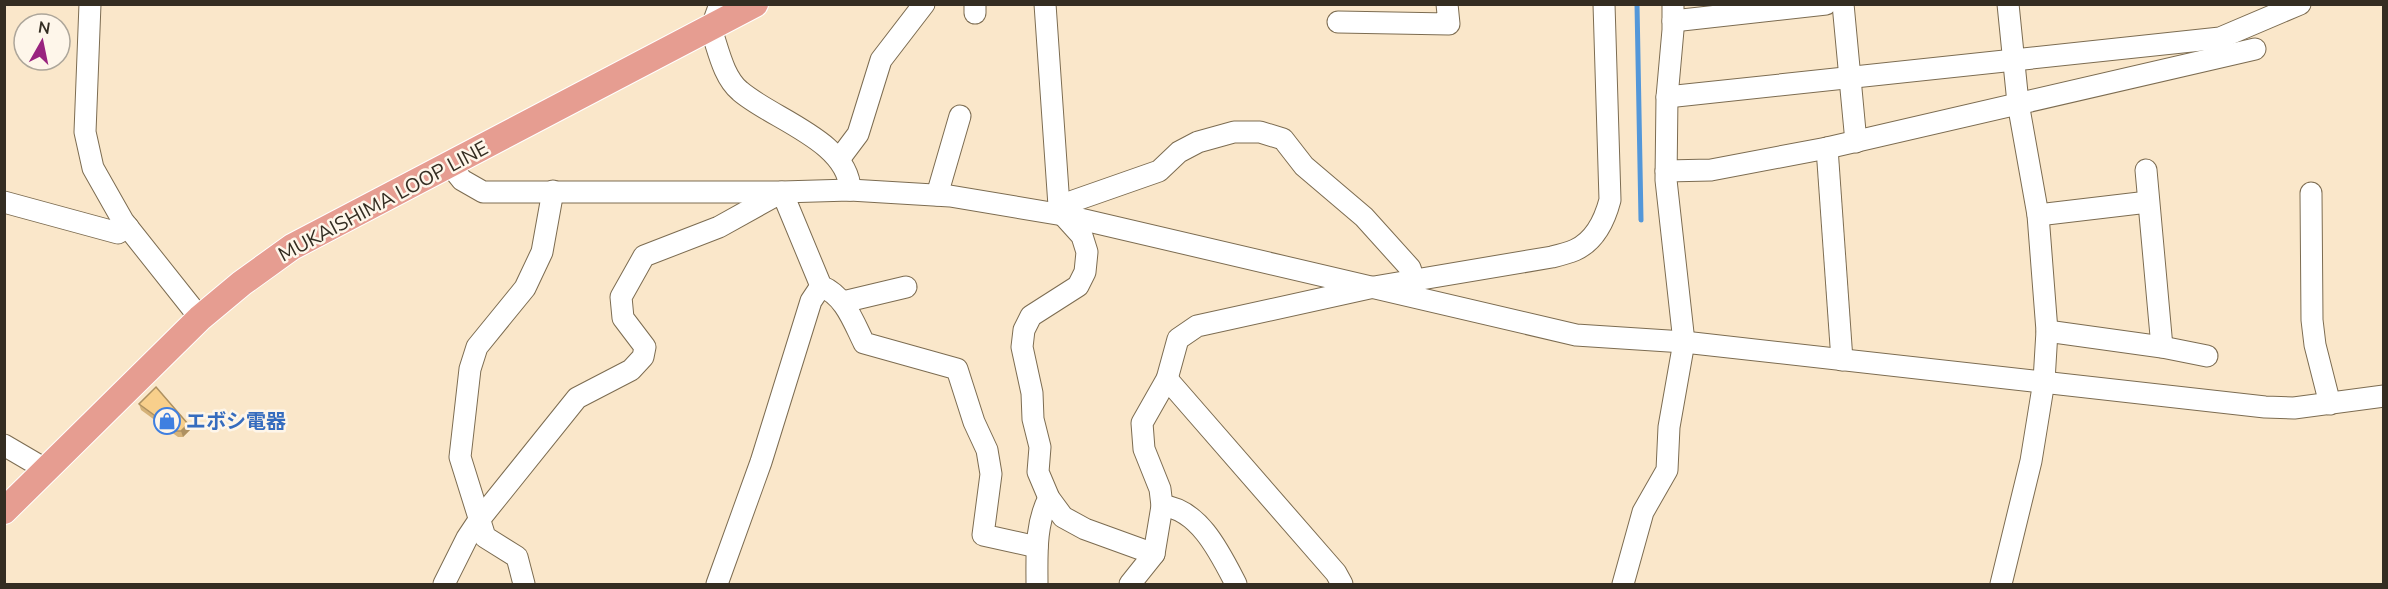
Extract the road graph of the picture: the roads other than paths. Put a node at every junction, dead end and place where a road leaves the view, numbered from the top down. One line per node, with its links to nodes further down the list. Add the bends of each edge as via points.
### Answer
1 (90, 4): 36 (street, via 85,132 93,168)
2 (720, 4): 14 (street)
3 (755, 4): 14 (main road, MUKAISHIMA LOOP LINE)
4 (924, 4): 23 (street, via 880,60 858,134)
5 (1045, 4): 34 (street)
6 (1448, 4): 13 (street, via 1449,24)
7 (1604, 4): 37 (street, via 1610,200 1597,232 1577,250 1552,257)
8 (1826, 4): 12 (street)
9 (1843, 4): 17 (street)
10 (2008, 4): 16 (street)
11 (2300, 4): 16 (street, via 2220,38)
12 (1673, 13): 18 (street)
13 (1338, 22)
14 (711, 29): 23 (street, via 726,72 739,91); 24 (main road, MUKAISHIMA LOOP LINE)
15 (2255, 49): 19 (street)
16 (2014, 60): 17 (street); 19 (street)
17 (1851, 77): 18 (street); 21 (street)
18 (1667, 97): 26 (street)
19 (2018, 103): 21 (street); 35 (street)
20 (960, 117): 31 (street)
21 (1856, 142): 22 (street)
22 (1827, 148): 26 (street, via 1711,170); 47 (street)
23 (840, 158): 27 (street, via 850,178)
24 (450, 165): 28 (street, via 462,180 483,192); 42 (main road, MUKAISHIMA LOOP LINE, via 292,247)
25 (2146, 170): 33 (street)
26 (1666, 171): 44 (street)
27 (850, 190): 29 (street); 31 (street)
28 (553, 191): 29 (street); 57 (street, via 542,252 525,288 477,347 470,369 460,457)
29 (782, 192): 38 (street); 57 (street, via 719,227 644,256 621,297 623,318 645,347 643,357 631,370 577,398)
30 (2311, 193): 51 (street, via 2312,320)
31 (937, 195): 34 (street)
32 (4, 202): 36 (street, via 118,233)
33 (2148, 202): 35 (street); 45 (street)
34 (1061, 211): 37 (street, via 1159,171 1179,152 1198,142 1234,132 1260,132 1283,139 1304,166 1364,217 1410,268); 40 (street); 54 (street, via 1082,236 1088,252 1084,272 1078,286 1031,316 1022,347 1040,447 1038,472)
35 (2038, 215): 43 (street)
36 (128, 227): 42 (street)
37 (1414, 280): 40 (street)
38 (820, 286): 41 (street, via 833,291); 62 (street, via 811,301 761,462)
39 (906, 287): 41 (street)
40 (1374, 287): 44 (street, via 1576,335); 48 (street, via 1197,326 1178,339)
41 (843, 302): 58 (street, via 864,344 957,369 987,450 991,474 983,536)
42 (200, 318): 53 (main road, MUKAISHIMA LOOP LINE)
43 (2047, 331): 45 (street); 49 (street)
44 (1684, 342): 47 (street); 67 (street, via 1667,470 1643,512)
45 (2162, 347): 46 (street)
46 (2207, 356)
47 (1842, 360): 49 (street)
48 (1167, 379): 55 (street, via 1142,423 1144,448 1160,489); 66 (street, via 1336,573)
49 (2044, 381): 51 (street, via 2265,407); 68 (street, via 2031,460)
50 (2384, 396): 51 (street)
51 (2330, 404)
52 (4, 445): 53 (street)
53 (45, 469): 56 (main road, MUKAISHIMA LOOP LINE)
54 (1049, 498): 58 (street, via 1042,510); 59 (street, via 1063,517 1085,529)
55 (1162, 506): 59 (street); 65 (street, via 1175,507 1197,524 1214,543)
56 (4, 511)
57 (479, 520): 60 (street); 61 (street, via 485,537 517,557)
58 (1037, 547): 63 (street)
59 (1155, 554): 64 (street)
60 (444, 585)
61 (524, 585)
62 (717, 585)
63 (1037, 585)
64 (1130, 585)
65 (1236, 585)
66 (1342, 585)
67 (1623, 585)
68 (2001, 585)

